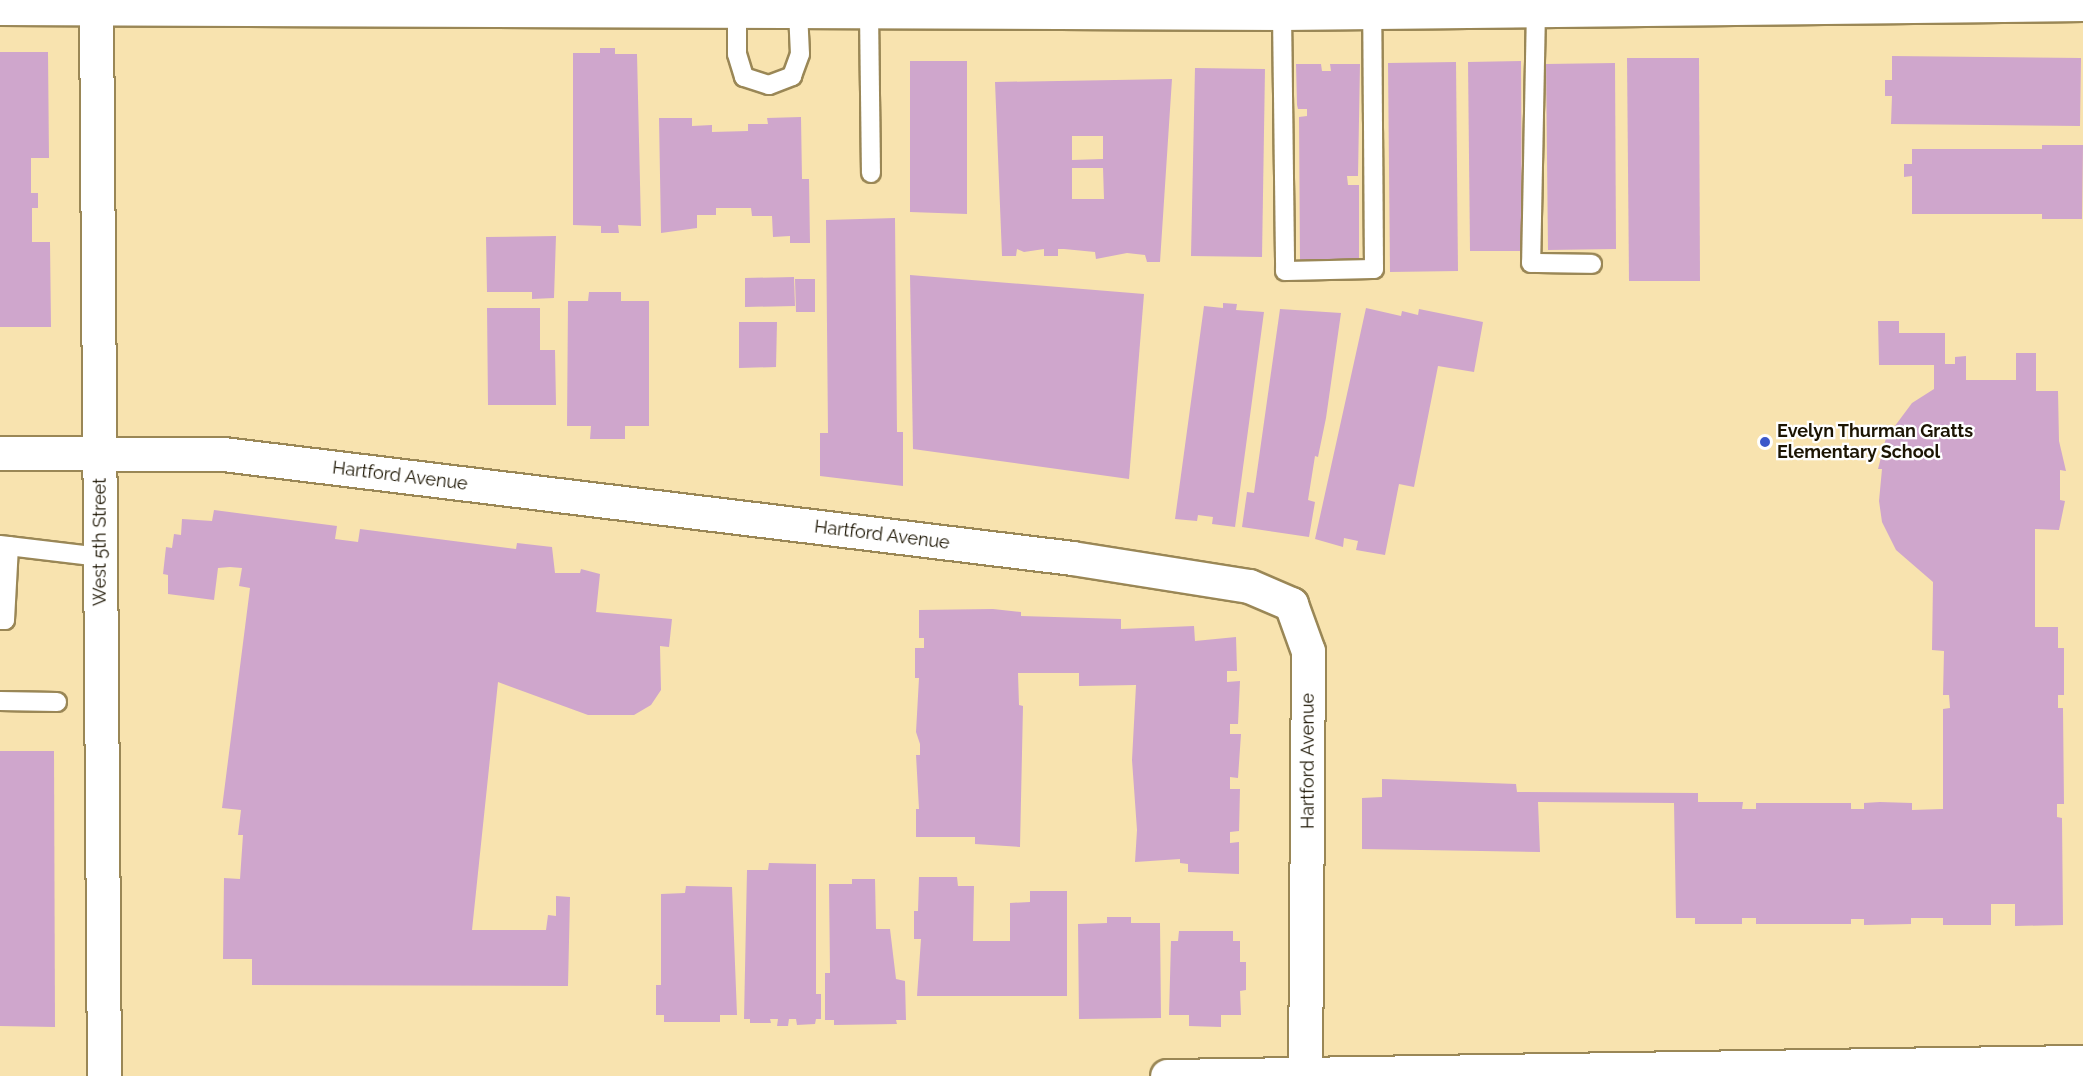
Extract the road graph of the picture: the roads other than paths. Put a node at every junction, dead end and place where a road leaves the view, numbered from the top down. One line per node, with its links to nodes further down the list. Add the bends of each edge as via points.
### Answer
1 (2083, 4): 3 (street)
2 (576, 5): 5 (street); 6 (street)
3 (1550, 5): 9 (street); 12 (lane, via 1531,263)
4 (0, 8): 5 (street)
5 (96, 9): 13 (street, West 5th Street)
6 (738, 11): 7 (street); 7 (lane, via 737,54 744,77 769,85 792,76 800,54)
7 (798, 11): 8 (street)
8 (869, 11): 10 (street); 11 (lane)
9 (1372, 12): 10 (street); 10 (lane, via 1374,269 1285,271)
10 (1282, 13)
11 (871, 172)
12 (1592, 264)
13 (99, 451): 14 (street, Hartford Avenue); 16 (street, West 5th Street); 21 (street, Hartford Avenue, via 223,454 1072,558 1250,586 1292,604 1308,651)
14 (0, 453)
15 (4, 545): 16 (lane); 17 (lane, via 5,620)
16 (100, 557): 23 (street, West 5th Street)
17 (0, 620)
18 (0, 701): 19 (lane)
19 (57, 702)
20 (2083, 1062): 22 (street)
21 (1305, 1072): 22 (street); 24 (street)
22 (1576, 1072)
23 (104, 1076)
24 (1167, 1076)

